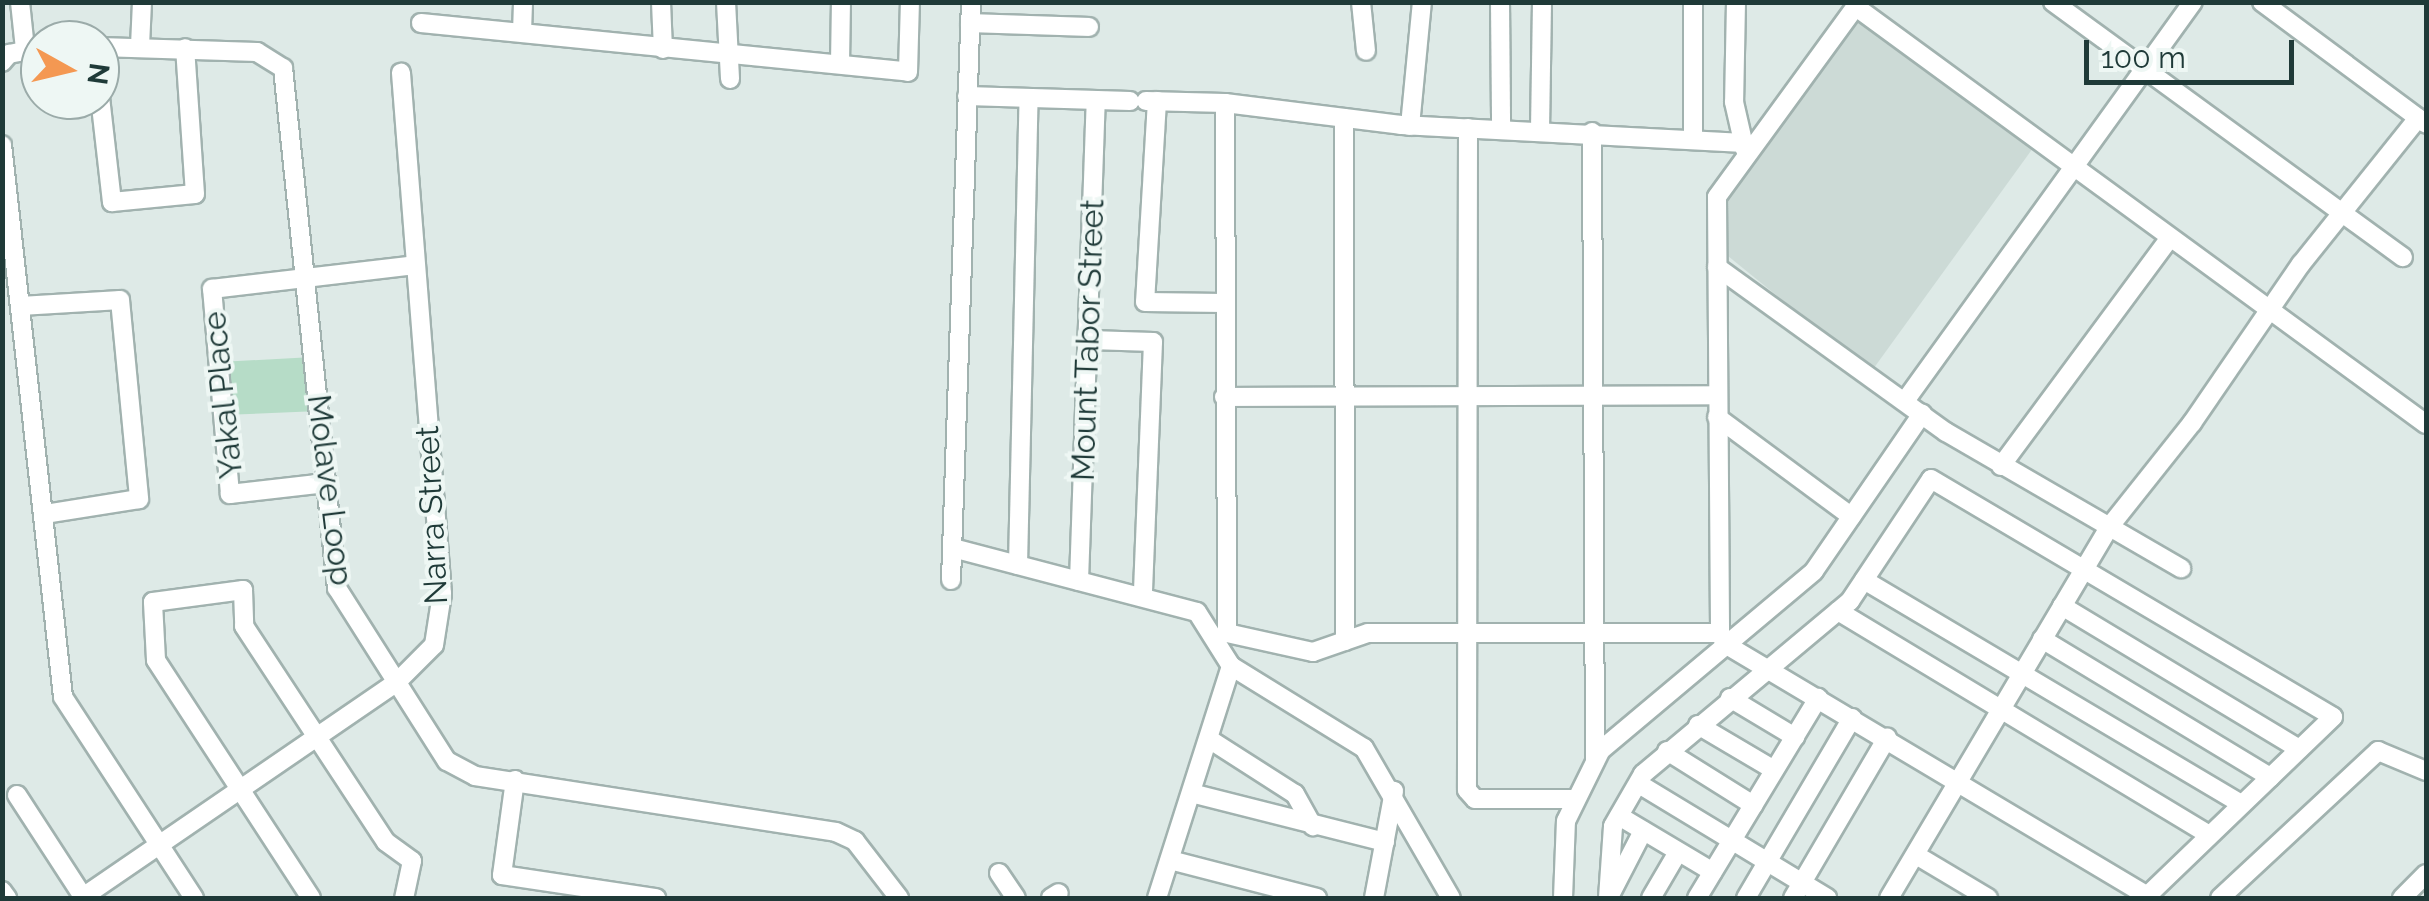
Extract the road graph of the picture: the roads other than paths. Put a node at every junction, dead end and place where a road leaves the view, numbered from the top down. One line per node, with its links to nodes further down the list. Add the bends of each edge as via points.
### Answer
1 (142, 2): 25 (street)
2 (523, 2): 23 (street)
3 (661, 2): 27 (street)
4 (726, 2): 29 (street)
5 (841, 2): 30 (street)
6 (910, 2): 30 (street, via 908,72)
7 (971, 2): 20 (street)
8 (1361, 2): 28 (street)
9 (1422, 2): 42 (street)
10 (1500, 2): 44 (street)
11 (1542, 2): 45 (street)
12 (1693, 2): 47 (street)
13 (1736, 2): 22 (street)
14 (1752, 2): 22 (street)
15 (2053, 2): 31 (street)
16 (2193, 2): 31 (street)
17 (2262, 2): 41 (street)
18 (1857, 4): 49 (street); 50 (street)
19 (421, 23): 23 (street)
20 (970, 24): 21 (street); 34 (street)
21 (1088, 27)
22 (1734, 28): 49 (street)
23 (522, 32): 27 (street)
24 (120, 46): 25 (street, Molave Loop)
25 (140, 46): 26 (street, Molave Loop)
26 (185, 48): 40 (street, via 194,194 112,202); 56 (street, Molave Loop, via 258,52 283,68)
27 (663, 49): 29 (street)
28 (1366, 51)
29 (731, 57): 30 (street); 33 (street)
30 (840, 64)
31 (2144, 67): 50 (street); 51 (street)
32 (402, 73): 54 (street, Narra Street)
33 (730, 78)
34 (967, 96): 35 (street); 75 (street)
35 (1029, 98): 36 (street); 76 (street)
36 (1096, 100): 37 (street); 60 (street, Mount Tabor Street)
37 (1144, 101): 38 (street); 57 (street, via 1146,302)
38 (1225, 103): 39 (street); 57 (street)
39 (1344, 118): 42 (street); 65 (street)
40 (103, 120)
41 (2422, 121): 51 (street)
42 (1410, 126): 43 (street)
43 (1468, 128): 44 (street); 62 (street)
44 (1501, 129): 45 (street)
45 (1540, 130): 46 (street)
46 (1592, 132): 47 (street); 63 (street)
47 (1693, 139): 49 (street)
48 (2, 145): 58 (street)
49 (1744, 149): 55 (street, via 1718,197)
50 (2069, 166): 52 (street); 66 (street)
51 (2340, 213): 53 (street); 59 (street)
52 (2168, 240): 59 (street); 70 (street)
53 (2403, 257)
54 (415, 264): 56 (street, Yakal Place); 93 (street, Narra Street, via 442,594 434,645)
55 (1718, 266): 61 (street); 66 (street)
56 (306, 278): 71 (street, Molave Loop); 71 (street, Yakal Place, via 212,288 230,494)
57 (1224, 303): 64 (street)
58 (21, 306): 72 (street); 72 (street, via 120,300 139,499)
59 (2266, 312): 69 (street); 74 (street)
60 (1090, 340): 81 (street, Mount Tabor Street); 82 (street, via 1153,342)
61 (1717, 395): 63 (street); 68 (street)
62 (1468, 396): 63 (street); 65 (street); 85 (street)
63 (1592, 396): 86 (street)
64 (1224, 397): 65 (street); 89 (street, via 1222,624 1227,633 1298,651)
65 (1346, 397): 89 (street)
66 (1905, 401): 67 (street)
67 (1922, 414): 70 (street); 73 (street)
68 (1717, 417): 73 (street); 87 (street)
69 (2426, 424)
70 (2001, 466): 74 (street)
71 (326, 483): 93 (street, Molave Loop, via 337,588)
72 (44, 514): 123 (street, via 63,696)
73 (1851, 516): 87 (street, via 1814,571)
74 (2110, 526): 77 (street); 78 (street)
75 (953, 548): 76 (street); 79 (street)
76 (1018, 565): 81 (street)
77 (2084, 568): 80 (street, via 1931,480); 83 (street); 103 (street, via 2332,717)
78 (2181, 568)
79 (952, 580)
80 (1864, 580): 84 (street); 92 (street)
81 (1079, 581): 82 (street)
82 (1144, 594): 90 (street, via 1207,620)
83 (2062, 606): 88 (street); 103 (street)
84 (1838, 611): 91 (street); 96 (street)
85 (1469, 634): 86 (street); 89 (street, via 1368,633); 116 (street, via 1467,790 1475,799)
86 (1592, 634): 87 (street); 105 (street)
87 (1722, 639): 91 (street); 105 (street)
88 (2042, 639): 92 (street); 108 (street)
89 (1345, 641)
90 (1232, 666): 102 (street); 113 (street, via 1364,748)
91 (1766, 668): 94 (street); 95 (street)
92 (2022, 674): 96 (street); 117 (street)
93 (397, 682): 99 (street, Narra Street); 109 (street, Molave Loop, via 447,761 475,776)
94 (1730, 698): 98 (street); 100 (street)
95 (1818, 698): 97 (street); 100 (street)
96 (2000, 710): 110 (street); 122 (street)
97 (1852, 718): 101 (street); 129 (street)
98 (1698, 725): 104 (street); 106 (street)
99 (315, 736): 112 (street, Narra Street); 112 (street, via 244,626 243,590 153,602 156,660); 140 (street, via 386,842 412,860)
100 (1795, 737): 106 (street)
101 (1887, 738): 110 (street); 134 (street)
102 (1212, 741): 114 (street); 120 (street, via 1295,794)
103 (2299, 749): 108 (street)
104 (1667, 751): 111 (street); 118 (street)
105 (1595, 761): 116 (street)
106 (1774, 770): 118 (street)
107 (2426, 771): 155 (street, via 2378,751)
108 (2270, 777): 117 (street)
109 (514, 780): 141 (street, via 502,875); 142 (street, Molave Loop, via 836,832 856,840)
110 (1959, 780): 127 (street); 135 (street)
111 (1638, 784): 119 (street); 125 (street)
112 (235, 788): 123 (street, Narra Street); 139 (street)
113 (1394, 791): 124 (street); 147 (street)
114 (1195, 794): 120 (street); 128 (street)
115 (17, 795): 137 (street)
116 (1575, 799): 148 (street, via 1566,821)
117 (2242, 804): 122 (street)
118 (1753, 805): 125 (street)
119 (1618, 816): 121 (street); 121 (street, via 1608,898)
120 (1313, 826): 124 (street)
121 (1643, 831): 126 (street)
122 (2209, 835): 135 (street)
123 (156, 842): 137 (street, Narra Street); 138 (street)
124 (1385, 842): 146 (street)
125 (1731, 842): 129 (street); 130 (street)
126 (1678, 852): 130 (street); 149 (street)
127 (1916, 855): 153 (street); 154 (street)
128 (1170, 860): 144 (street); 145 (street)
129 (1766, 863): 134 (street); 151 (street)
130 (1713, 872): 150 (street)
131 (999, 873): 143 (street)
132 (2426, 874): 156 (street)
133 (2, 891): 136 (street)
134 (1798, 891): 152 (street)
135 (2147, 897)
136 (7, 898)
137 (83, 898)
138 (194, 898)
139 (310, 898)
140 (404, 898)
141 (656, 898)
142 (898, 898)
143 (1016, 898)
144 (1157, 898)
145 (1317, 898)
146 (1374, 898)
147 (1451, 898)
148 (1563, 898)
149 (1651, 898)
150 (1697, 898)
151 (1746, 898)
152 (1827, 898)
153 (1890, 898)
154 (1988, 898)
155 (2220, 898)
156 (2402, 898)

